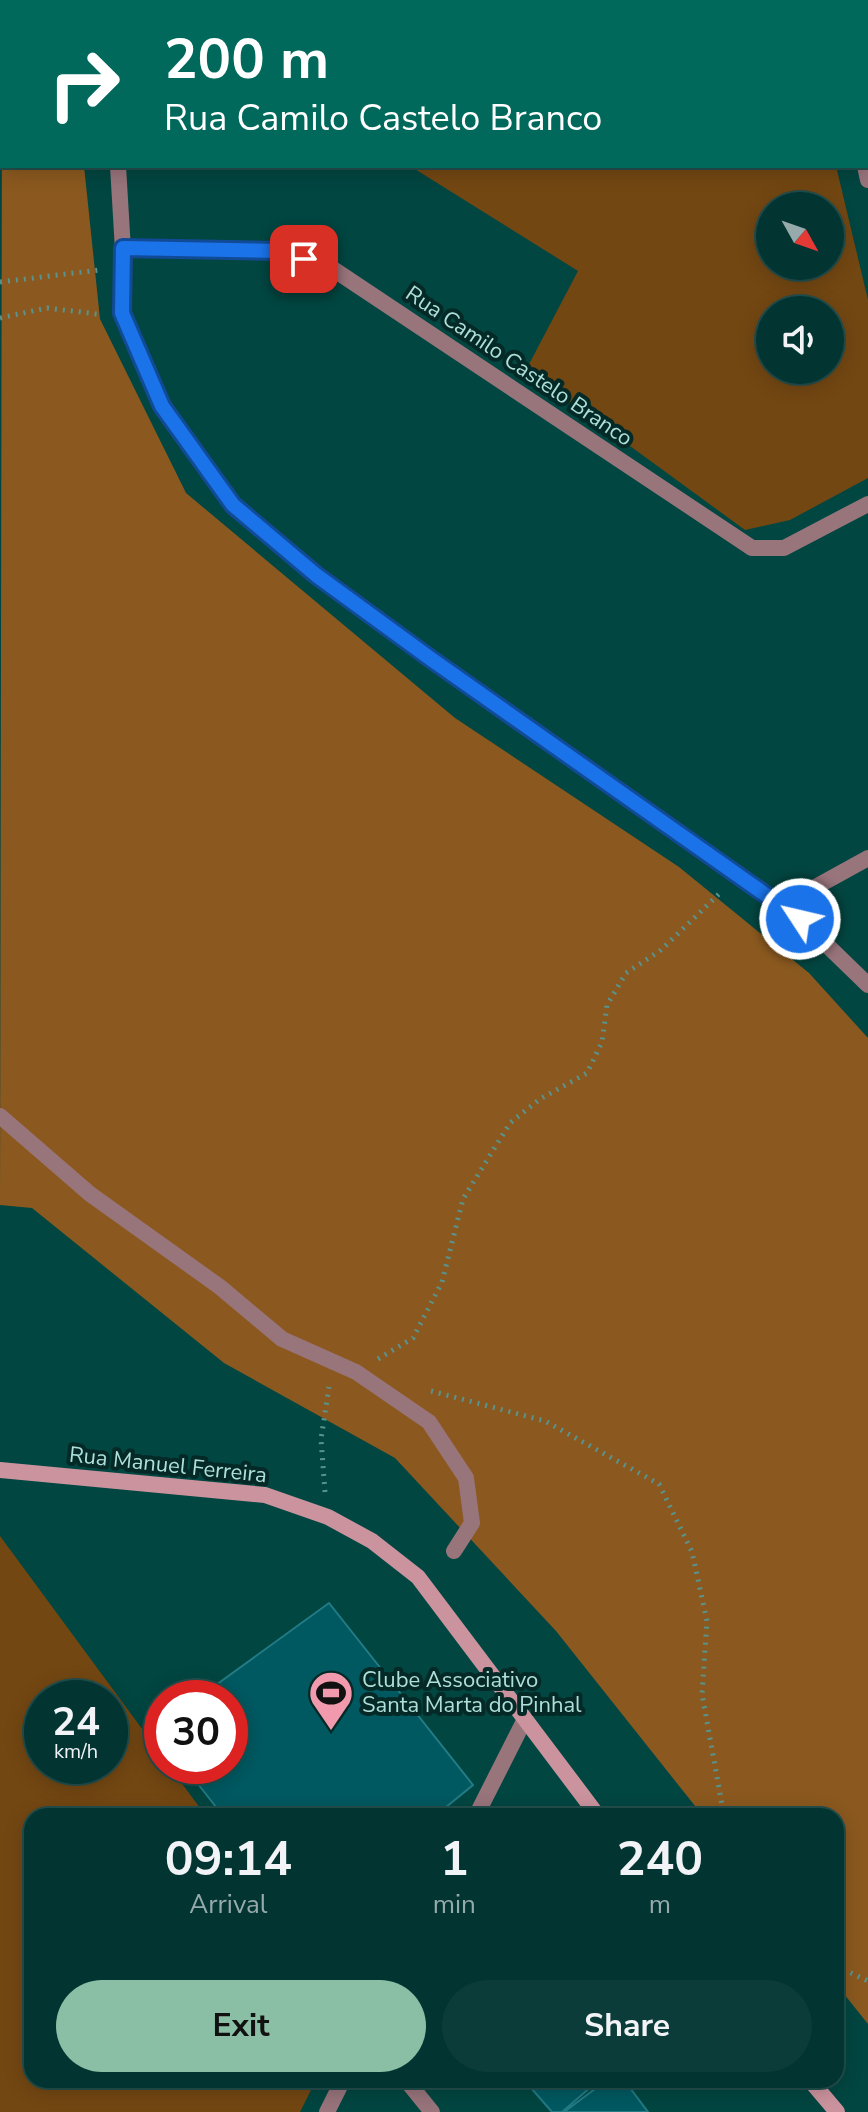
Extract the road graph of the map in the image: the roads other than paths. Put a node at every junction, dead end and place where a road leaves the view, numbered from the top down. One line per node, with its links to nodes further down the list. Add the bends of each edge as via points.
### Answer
1 (118, 168): 2 (street)
2 (123, 248): 3 (street, Rua Camilo Castelo Branco, via 277,251 330,267 752,548 784,548); 5 (street, via 122,313 162,406 233,505 316,575)
3 (868, 504)
4 (868, 858): 5 (street)
5 (781, 906): 6 (street)
6 (868, 985)
7 (0, 1116): 9 (street, via 90,1194 220,1287 282,1339 356,1372 429,1422 466,1478 472,1523)
8 (0, 1470): 10 (street, Rua Manuel Ferreira, via 265,1495 328,1517 372,1541 418,1577)
9 (454, 1551)
10 (524, 1721): 11 (street); 12 (street, Rua Manuel Ferreira)
11 (480, 1808)
12 (592, 1808)
13 (339, 2088): 16 (street)
14 (412, 2088): 17 (street)
15 (817, 2088): 18 (street)
16 (327, 2112)
17 (432, 2112)
18 (837, 2112)

